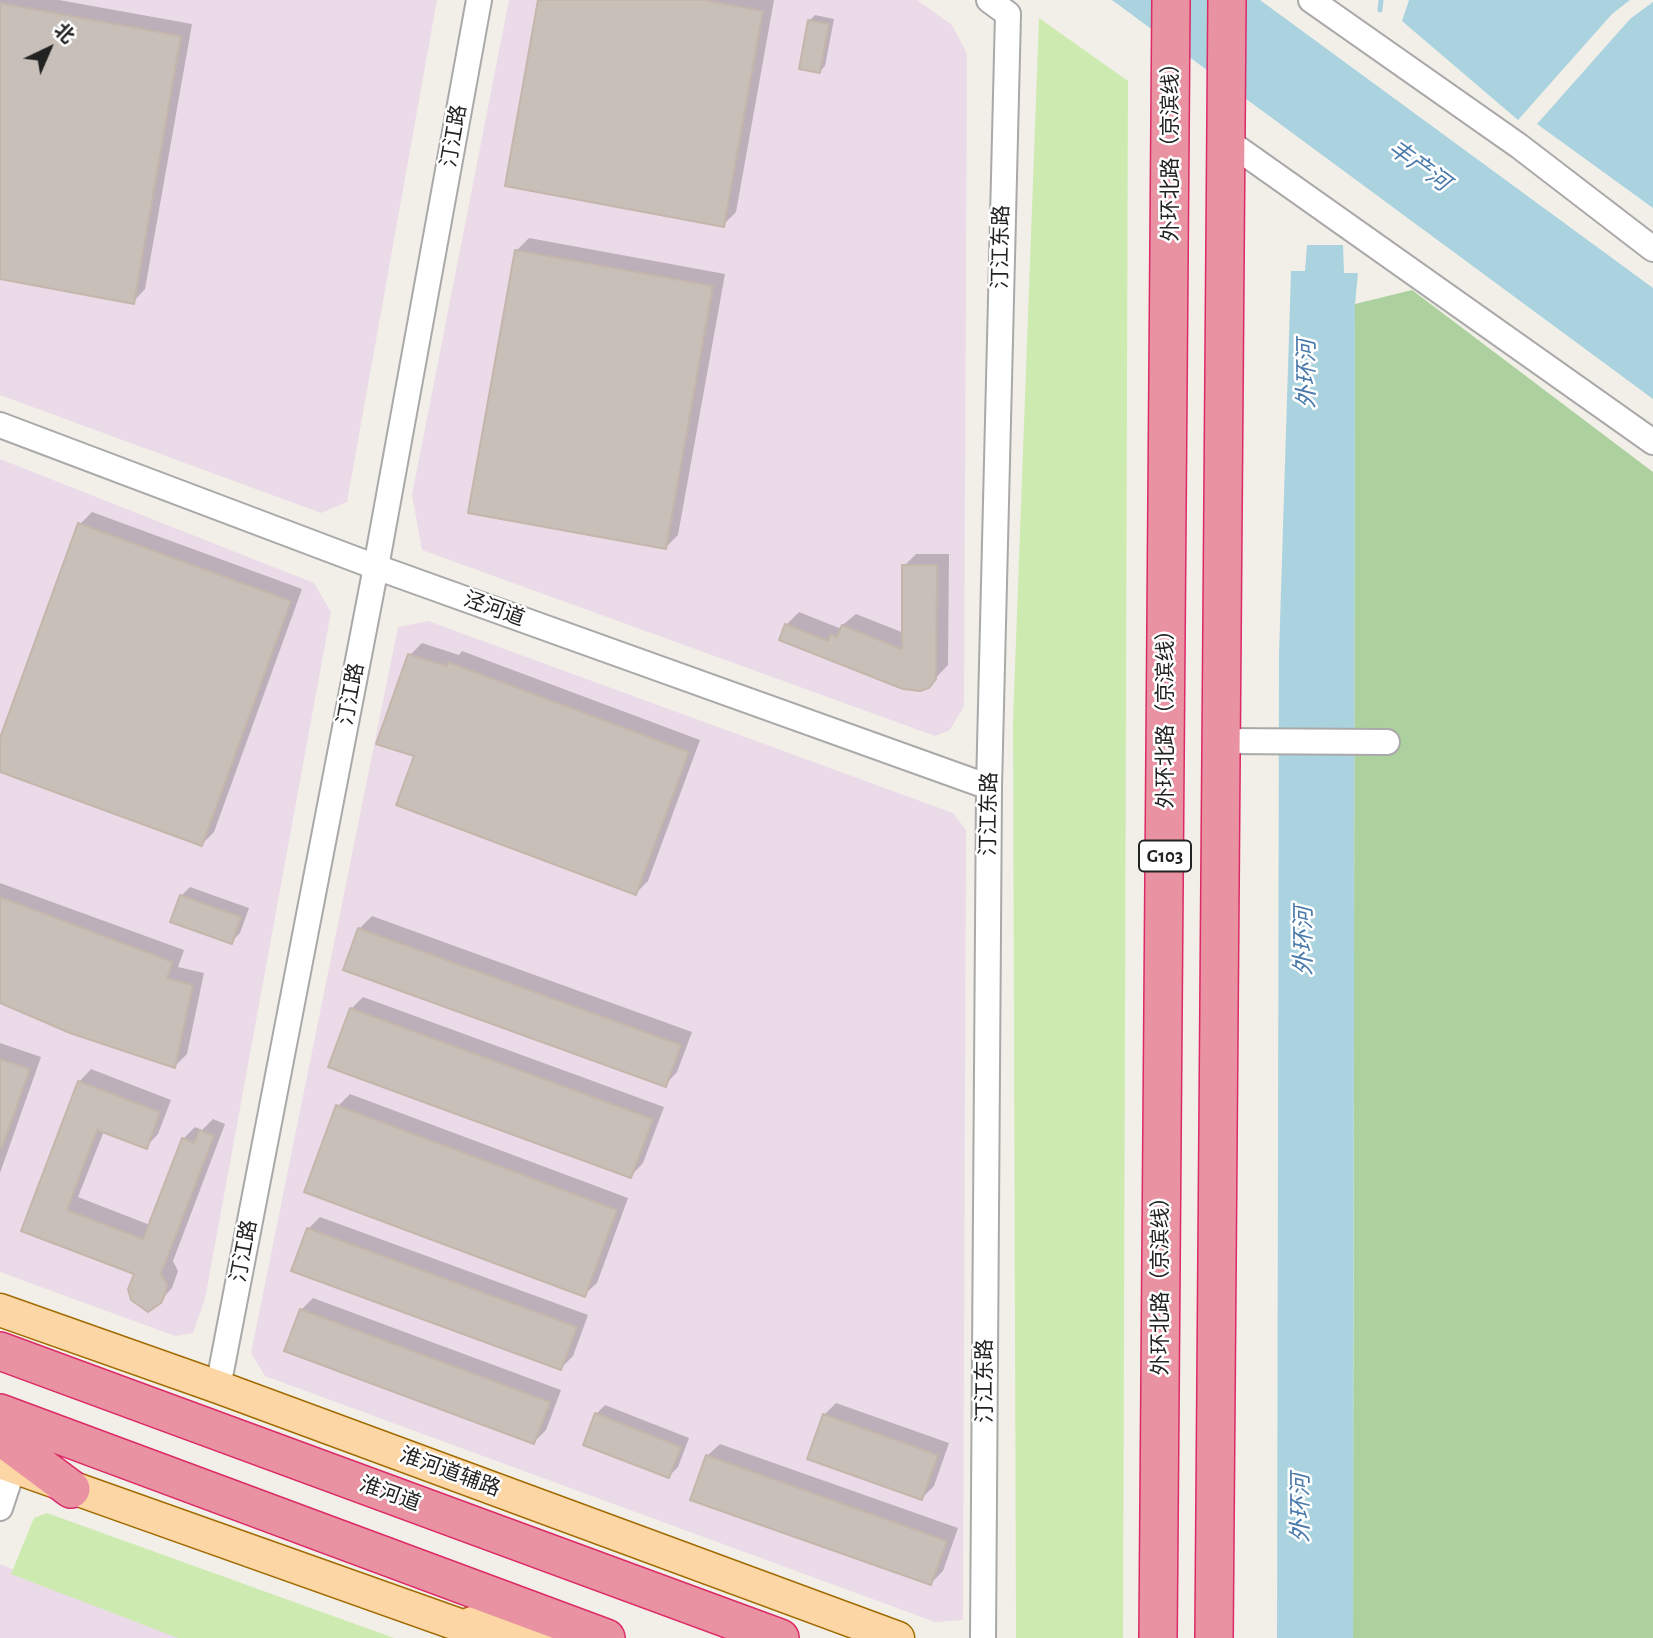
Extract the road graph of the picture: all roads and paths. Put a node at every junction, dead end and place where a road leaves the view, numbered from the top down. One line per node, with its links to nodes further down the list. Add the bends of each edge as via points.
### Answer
1 (479, 0): 10 (street, 汀江路)
2 (1171, 0): 27 (highway, 外环北路（京滨线） / G103)
3 (1227, 0): 6 (highway, G103)
4 (1311, 0): 7 (street, via 1519,146)
5 (1002, 5): 13 (street, 汀江东路)
6 (1226, 122): 9 (street); 11 (highway, G103)
7 (1653, 249)
8 (0, 425): 10 (street, 泾河道)
9 (1653, 442)
10 (376, 567): 13 (street, 泾河道); 16 (street, 汀江路)
11 (1220, 741): 12 (street); 28 (highway, G103)
12 (1387, 742)
13 (989, 787): 26 (street, 汀江东路)
14 (0, 1310): 16 (main road, 淮河道辅路)
15 (0, 1351): 24 (highway, 淮河道)
16 (218, 1387): 25 (main road, 淮河道辅路)
17 (0, 1413): 22 (highway)
18 (8, 1454): 19 (highway); 20 (street)
19 (72, 1489): 21 (main road)
20 (0, 1508)
21 (453, 1621): 22 (main road); 23 (main road)
22 (603, 1637)
23 (494, 1638)
24 (780, 1638)
25 (898, 1638)
26 (983, 1638)
27 (1158, 1638)
28 (1214, 1638)

